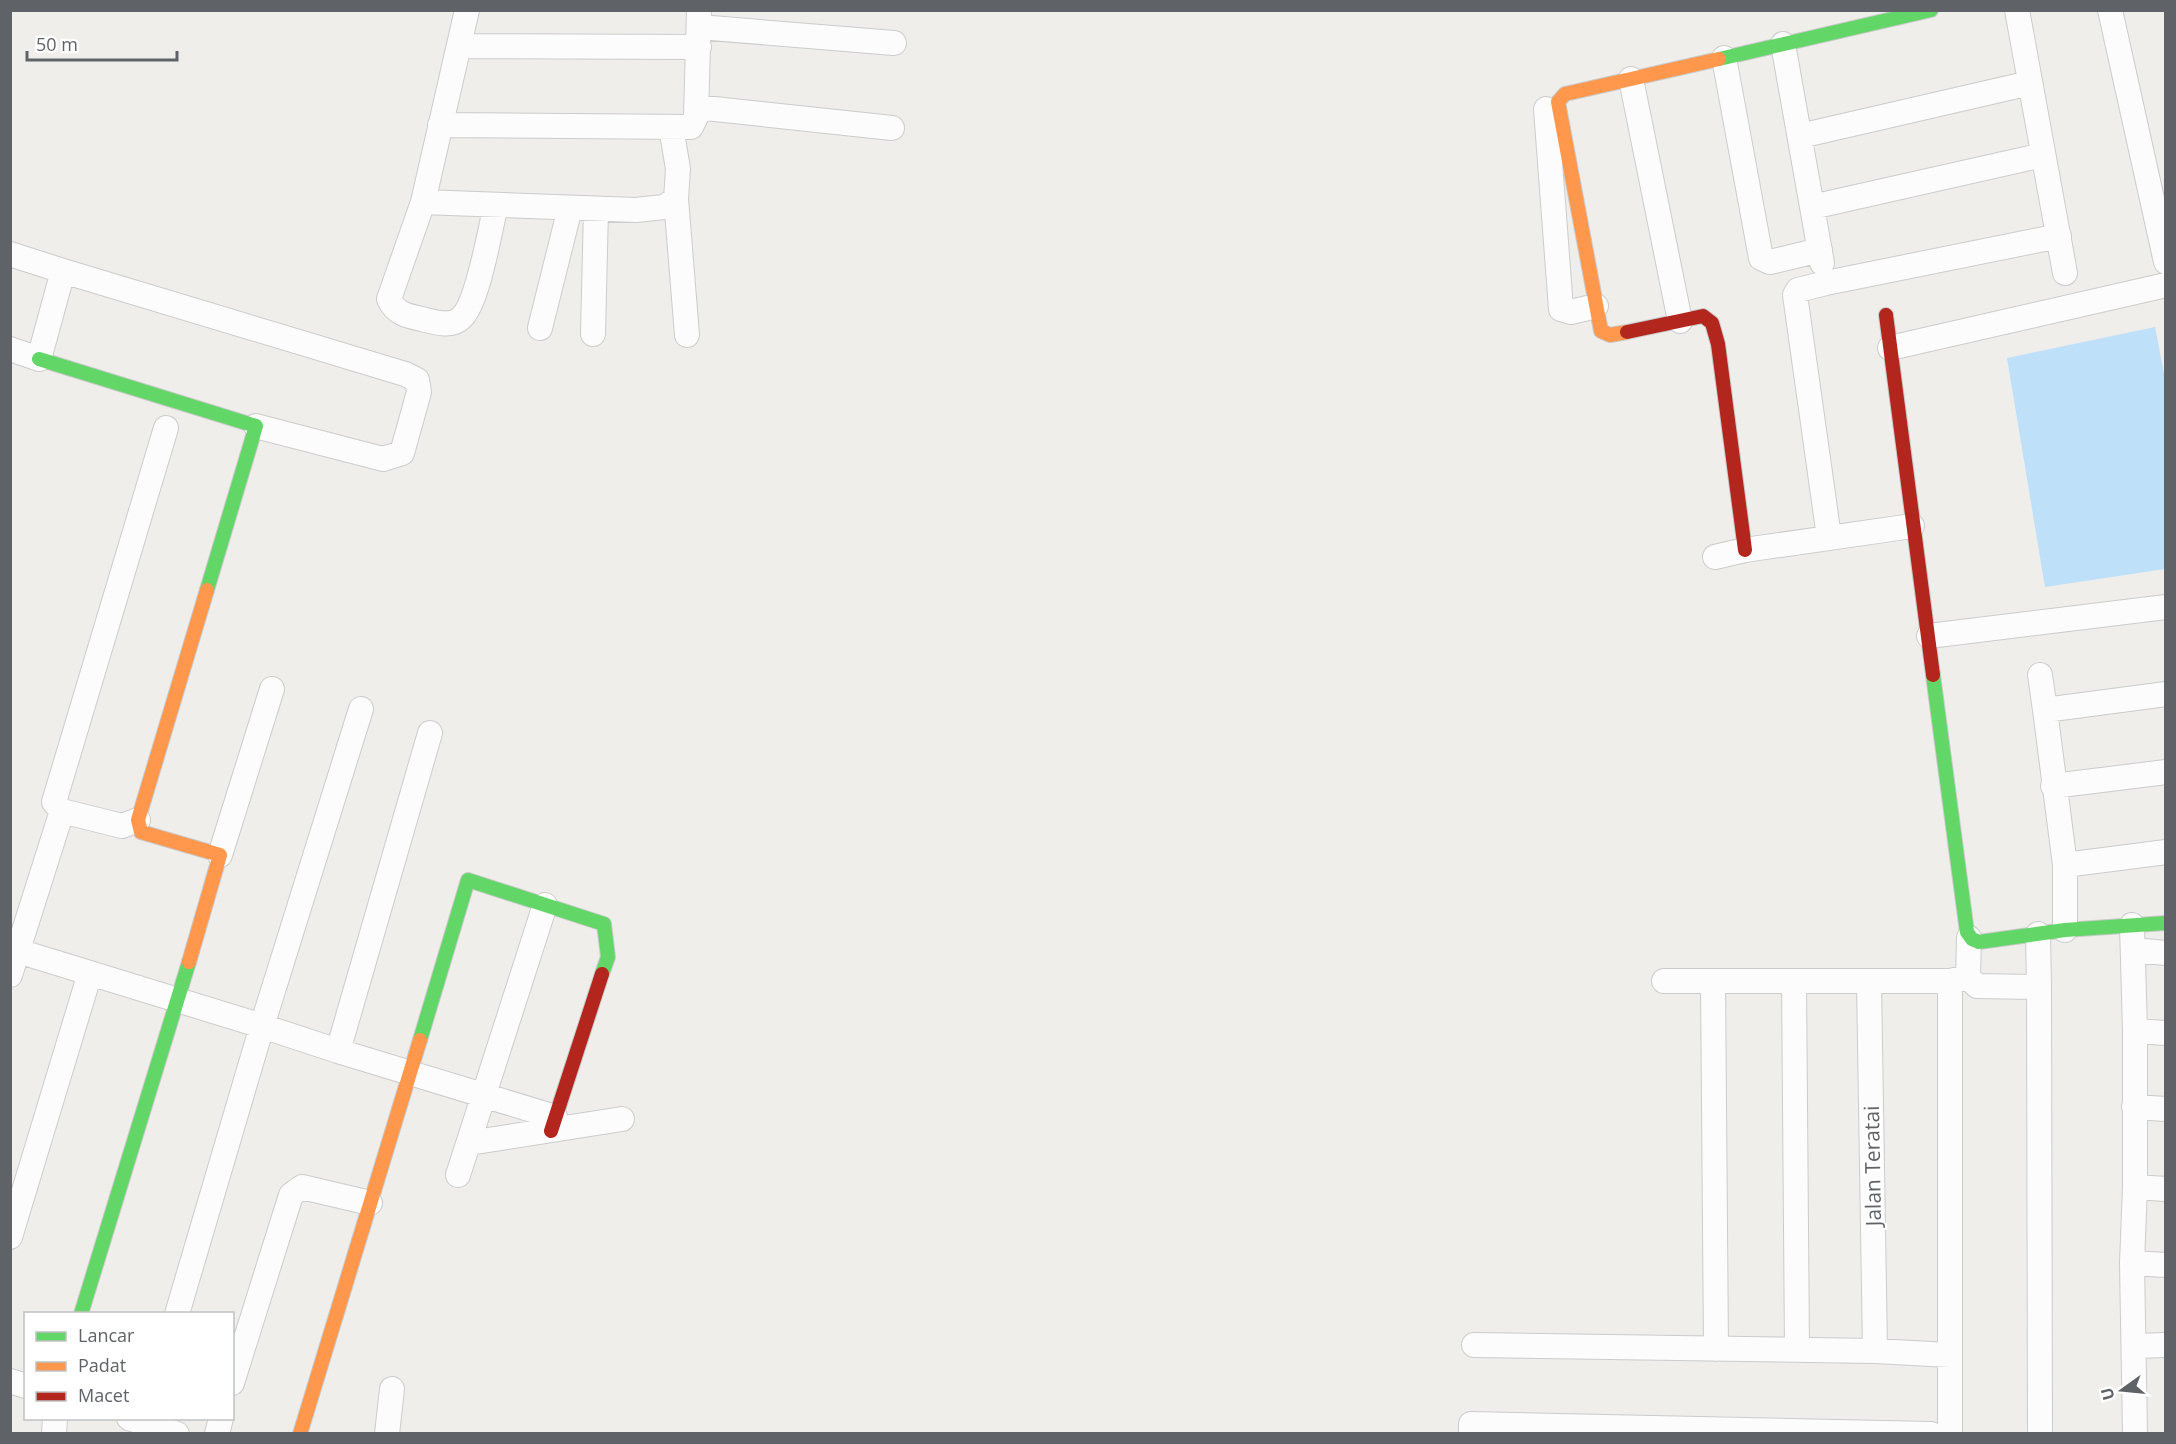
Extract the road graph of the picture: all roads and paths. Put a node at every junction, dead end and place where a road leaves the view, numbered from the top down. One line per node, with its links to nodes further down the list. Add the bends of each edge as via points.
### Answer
1 (467, 10): 8 (street)
2 (1931, 10): 7 (street)
3 (2017, 10): 11 (street)
4 (2110, 10): 28 (street)
5 (699, 28): 6 (street); 8 (street); 13 (street)
6 (894, 44)
7 (1783, 44): 9 (street); 17 (street)
8 (459, 46): 14 (street)
9 (1724, 58): 10 (street); 26 (street, via 1761,258 1770,262)
10 (1631, 79): 12 (street, via 1565,94); 35 (street)
11 (2030, 83): 17 (street); 18 (street)
12 (1558, 102): 33 (street); 33 (street, via 1546,109 1561,309 1571,312)
13 (696, 107): 15 (street, via 691,127); 16 (street)
14 (440, 125): 15 (street); 20 (street)
15 (670, 127): 19 (street, via 678,169)
16 (892, 128)
17 (1800, 136): 22 (street)
18 (2043, 154): 22 (street); 25 (street)
19 (676, 199): 24 (street, via 664,207); 38 (street)
20 (423, 202): 21 (street); 21 (street, via 389,299 393,309 409,317 447,324 461,320 471,304)
21 (496, 205): 23 (street)
22 (1812, 207): 26 (street)
23 (570, 208): 24 (street); 36 (street)
24 (596, 209): 37 (street)
25 (2059, 236): 30 (street); 31 (street)
26 (1820, 250): 31 (street)
27 (10, 254): 29 (street)
28 (2166, 262)
29 (63, 271): 41 (street); 42 (street, via 417,380 418,392 402,453 383,459)
30 (2066, 273)
31 (1826, 283): 45 (street, via 1802,288 1795,295)
32 (2166, 285): 39 (street)
33 (1596, 306): 35 (street, via 1601,331 1610,335)
34 (1886, 315): 39 (street)
35 (1680, 321): 46 (street, via 1703,316 1712,323 1718,344)
36 (540, 328)
37 (593, 334)
38 (687, 335)
39 (1890, 348): 44 (street)
40 (10, 349): 41 (street)
41 (39, 358): 42 (street)
42 (256, 426): 59 (street)
43 (166, 428): 58 (street, via 54,802)
44 (1912, 526): 45 (street); 49 (street)
45 (1829, 537): 46 (street)
46 (1745, 550): 47 (street)
47 (1715, 557)
48 (2166, 607): 49 (street)
49 (1929, 636): 68 (street)
50 (2040, 675): 54 (street)
51 (272, 689): 61 (street)
52 (2166, 694): 54 (street)
53 (361, 709): 81 (street)
54 (2045, 710): 57 (street)
55 (430, 733): 84 (street)
56 (2166, 772): 57 (street)
57 (2054, 786): 62 (street)
58 (62, 811): 59 (street, via 122,826); 70 (street)
59 (138, 820): 61 (street, via 141,832)
60 (2166, 852): 62 (street)
61 (220, 855): 80 (street)
62 (2065, 865): 66 (street)
63 (545, 905): 85 (street, via 468,880); 86 (street); 90 (street, via 604,924 608,957)
64 (2166, 923): 65 (street)
65 (2132, 925): 66 (street); 69 (street)
66 (2065, 930): 67 (street)
67 (2038, 934): 68 (street, via 1979,942); 79 (street)
68 (1969, 938): 74 (street)
69 (2134, 950): 71 (street); 82 (street)
70 (18, 951): 72 (street); 73 (street)
71 (2166, 953)
72 (90, 973): 80 (street); 96 (street)
73 (10, 975)
74 (1959, 979): 78 (street); 79 (street, via 1977,986); 107 (street)
75 (1664, 981): 76 (street)
76 (1713, 981): 77 (street); 104 (street)
77 (1794, 981): 78 (street); 105 (street)
78 (1869, 981): 106 (street, Jalan Teratai)
79 (2039, 987): 120 (street)
80 (178, 1000): 81 (street); 99 (street)
81 (262, 1026): 84 (street); 100 (street)
82 (2135, 1031): 83 (street); 87 (street)
83 (2166, 1033)
84 (338, 1051): 85 (street)
85 (410, 1072): 86 (street); 95 (street)
86 (484, 1095): 90 (street); 91 (street)
87 (2134, 1107): 88 (street); 93 (street)
88 (2166, 1109)
89 (622, 1119): 90 (street)
90 (553, 1124): 91 (street)
91 (468, 1143): 92 (street)
92 (458, 1174)
93 (2134, 1187): 94 (street); 97 (street)
94 (2166, 1189)
95 (370, 1203): 108 (street, via 302,1186 291,1195); 115 (street)
96 (10, 1237)
97 (2132, 1263): 98 (street); 103 (street)
98 (2166, 1265)
99 (82, 1312)
100 (178, 1312)
101 (2166, 1345): 103 (street)
102 (1474, 1346): 104 (street)
103 (2134, 1346): 121 (street)
104 (1716, 1349): 105 (street)
105 (1797, 1350): 106 (street)
106 (1875, 1351): 107 (street)
107 (1950, 1354): 119 (street)
108 (234, 1377)
109 (392, 1389): 116 (street)
110 (141, 1423): 114 (street)
111 (1716, 1432): 112 (street); 117 (street, via 1471,1424)
112 (1800, 1432): 113 (street)
113 (1873, 1433): 118 (street)
114 (177, 1434)
115 (300, 1434)
116 (387, 1434)
117 (1471, 1434)
118 (1931, 1434)
119 (1950, 1434)
120 (2040, 1434)
121 (2135, 1434)

